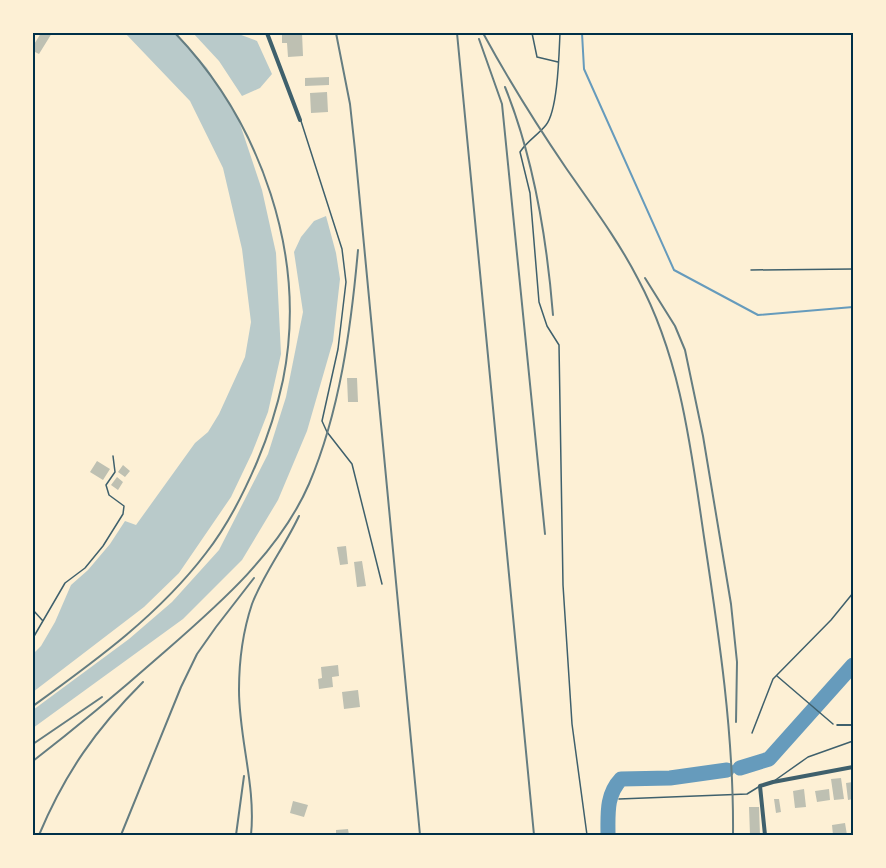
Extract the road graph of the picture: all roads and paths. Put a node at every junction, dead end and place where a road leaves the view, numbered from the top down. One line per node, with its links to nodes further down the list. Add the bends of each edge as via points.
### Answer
1 (267, 33): 5 (street)
2 (532, 33): 4 (lane, via 537,57)
3 (560, 33): 4 (lane)
4 (559, 62): 23 (lane, via 552,114 520,152 530,193 539,302 559,345 564,597 572,724)
5 (300, 120): 9 (lane, via 342,249 346,282 338,349 322,421 352,464)
6 (853, 269): 7 (lane)
7 (751, 270)
8 (113, 456): 12 (lane, via 115,472 106,485 109,495 124,506 123,514 103,546 65,583)
9 (382, 584)
10 (853, 592): 14 (lane)
11 (33, 610): 12 (lane)
12 (43, 622): 13 (lane)
13 (33, 638)
14 (776, 676): 15 (lane); 17 (lane)
15 (833, 724): 16 (path)
16 (853, 725)
17 (752, 732)
18 (853, 741): 20 (lane, via 808,757)
19 (853, 767): 20 (street)
20 (772, 782): 21 (street)
21 (760, 786): 22 (lane, via 747,794); 24 (street)
22 (619, 799)
23 (587, 835)
24 (765, 835)

